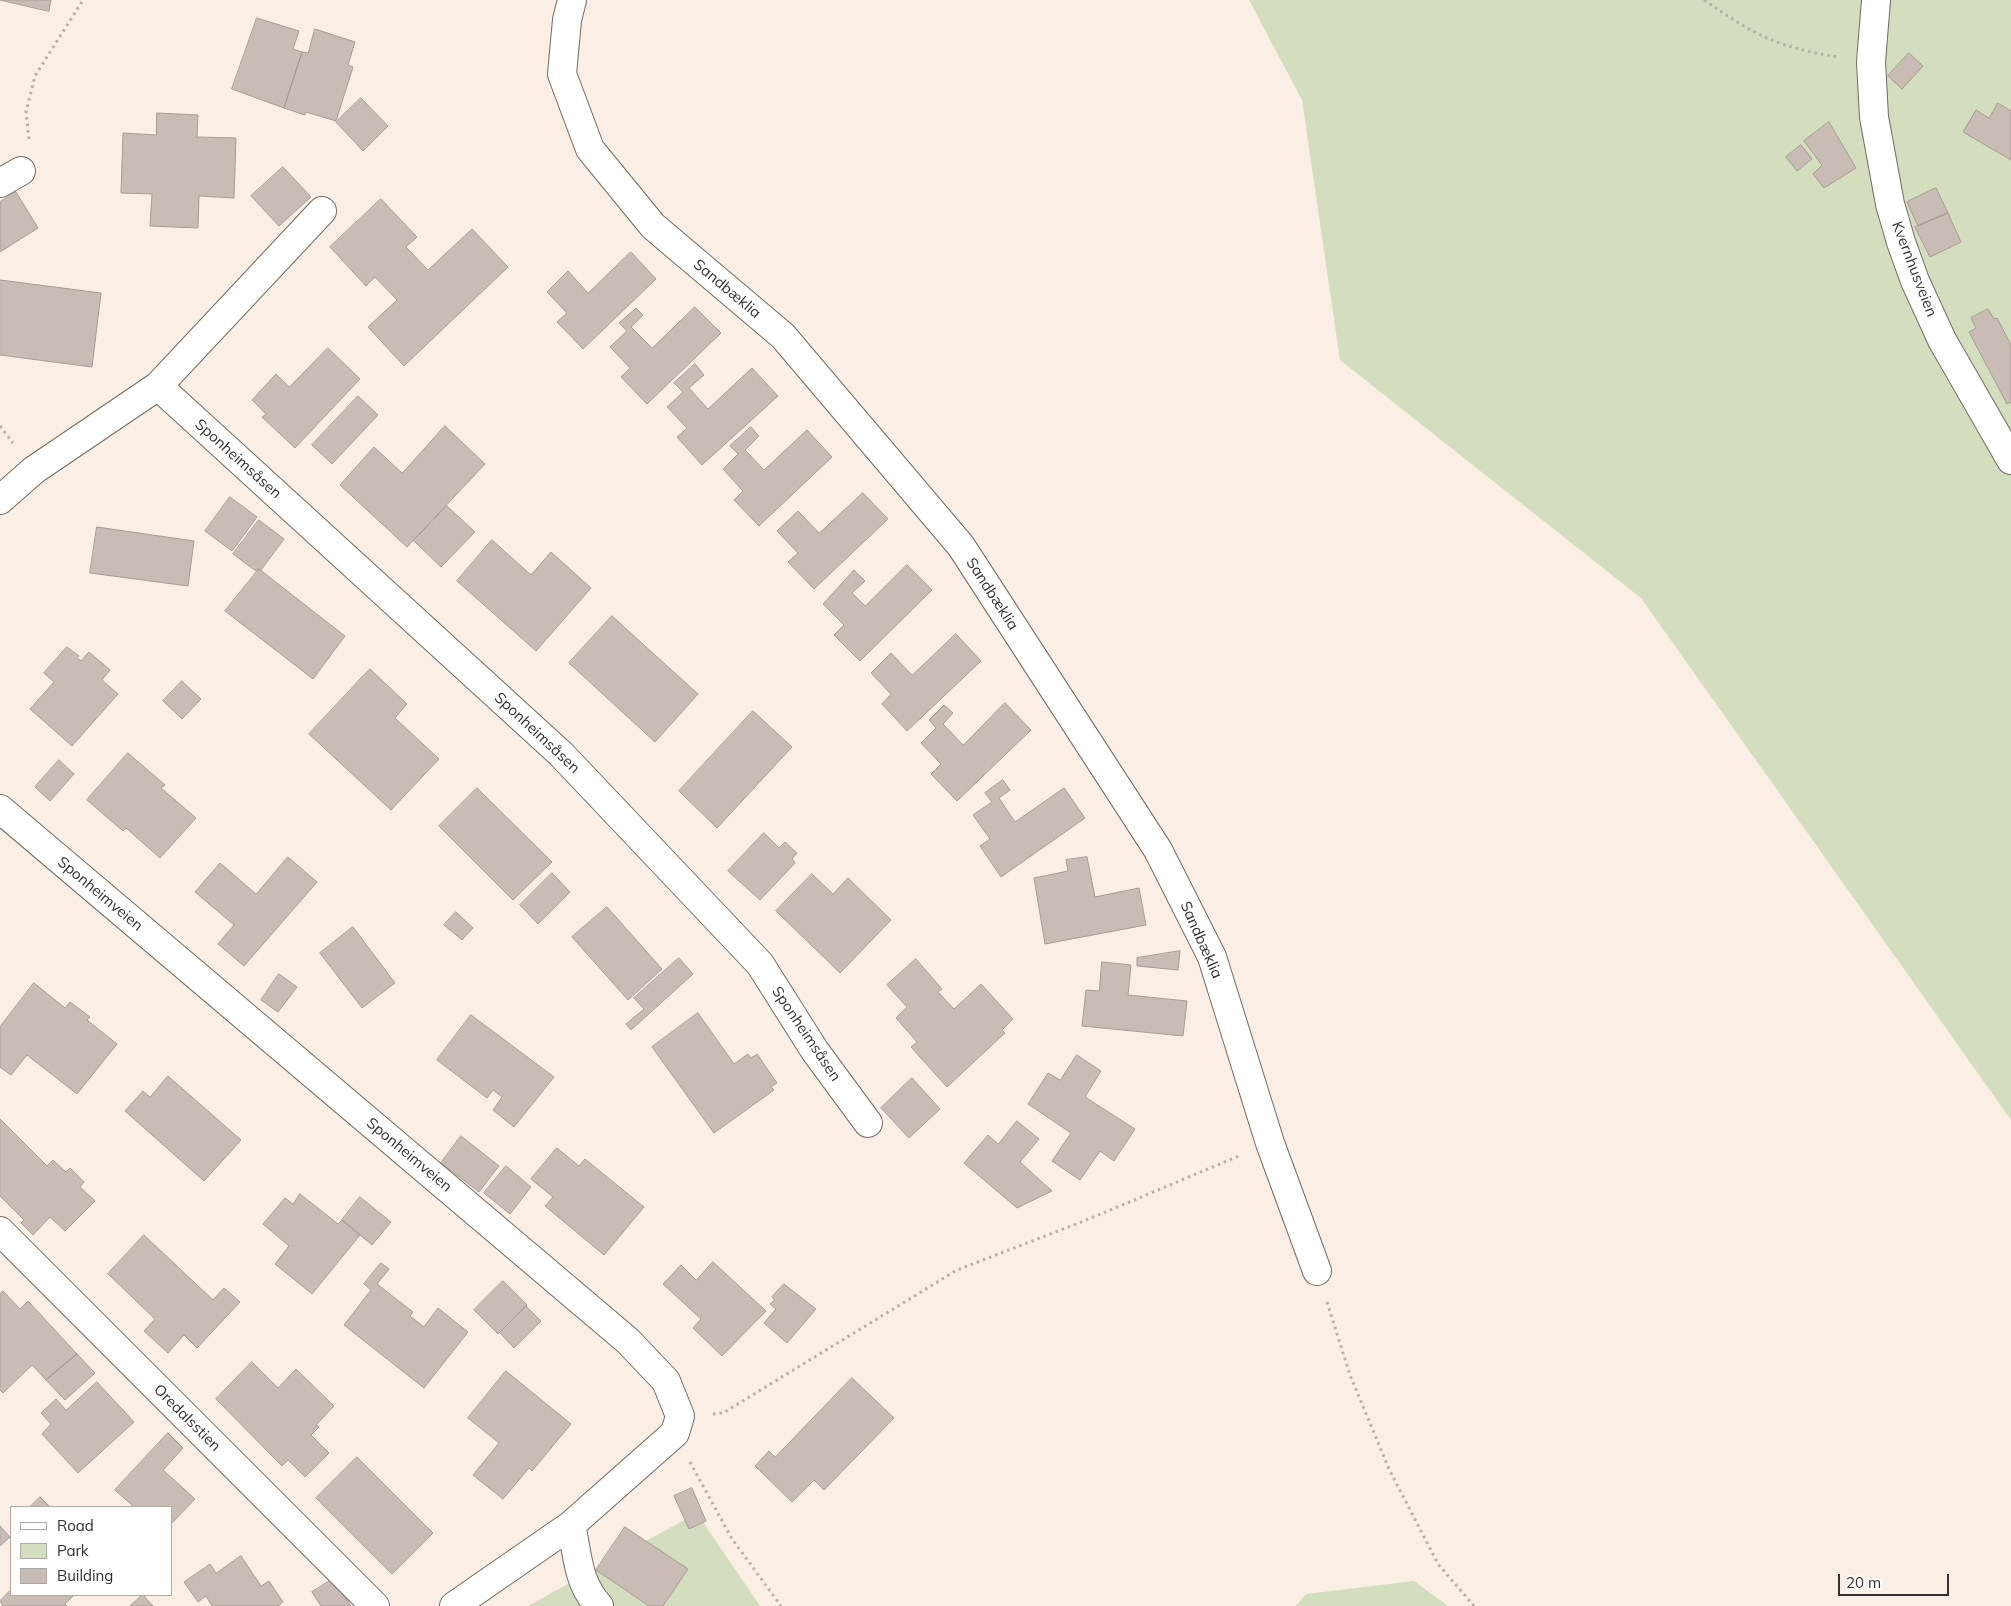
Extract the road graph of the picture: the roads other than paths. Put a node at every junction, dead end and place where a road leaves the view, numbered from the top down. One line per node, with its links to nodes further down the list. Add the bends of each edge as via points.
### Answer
1 (572, 0): 10 (street, Sandbæklia, via 562,74 590,149 653,226 783,336 961,546 1158,850 1212,957 1270,1143)
2 (1876, 0): 5 (street, Kvernhusveien, via 1871,62 1874,117 1890,204 1901,242 1942,340)
3 (322, 211): 4 (street)
4 (158, 386): 6 (street, via 34,470); 8 (street, Sponheimsåsen, via 561,754 760,964 816,1051)
5 (2011, 460)
6 (0, 500)
7 (0, 809): 11 (street, Sponheimveien, via 628,1341 666,1381 677,1424)
8 (868, 1123)
9 (0, 1231): 12 (street, Oredalsstien)
10 (1317, 1271)
11 (571, 1524): 13 (street); 14 (street, via 582,1582)
12 (375, 1606)
13 (454, 1606)
14 (600, 1606)

